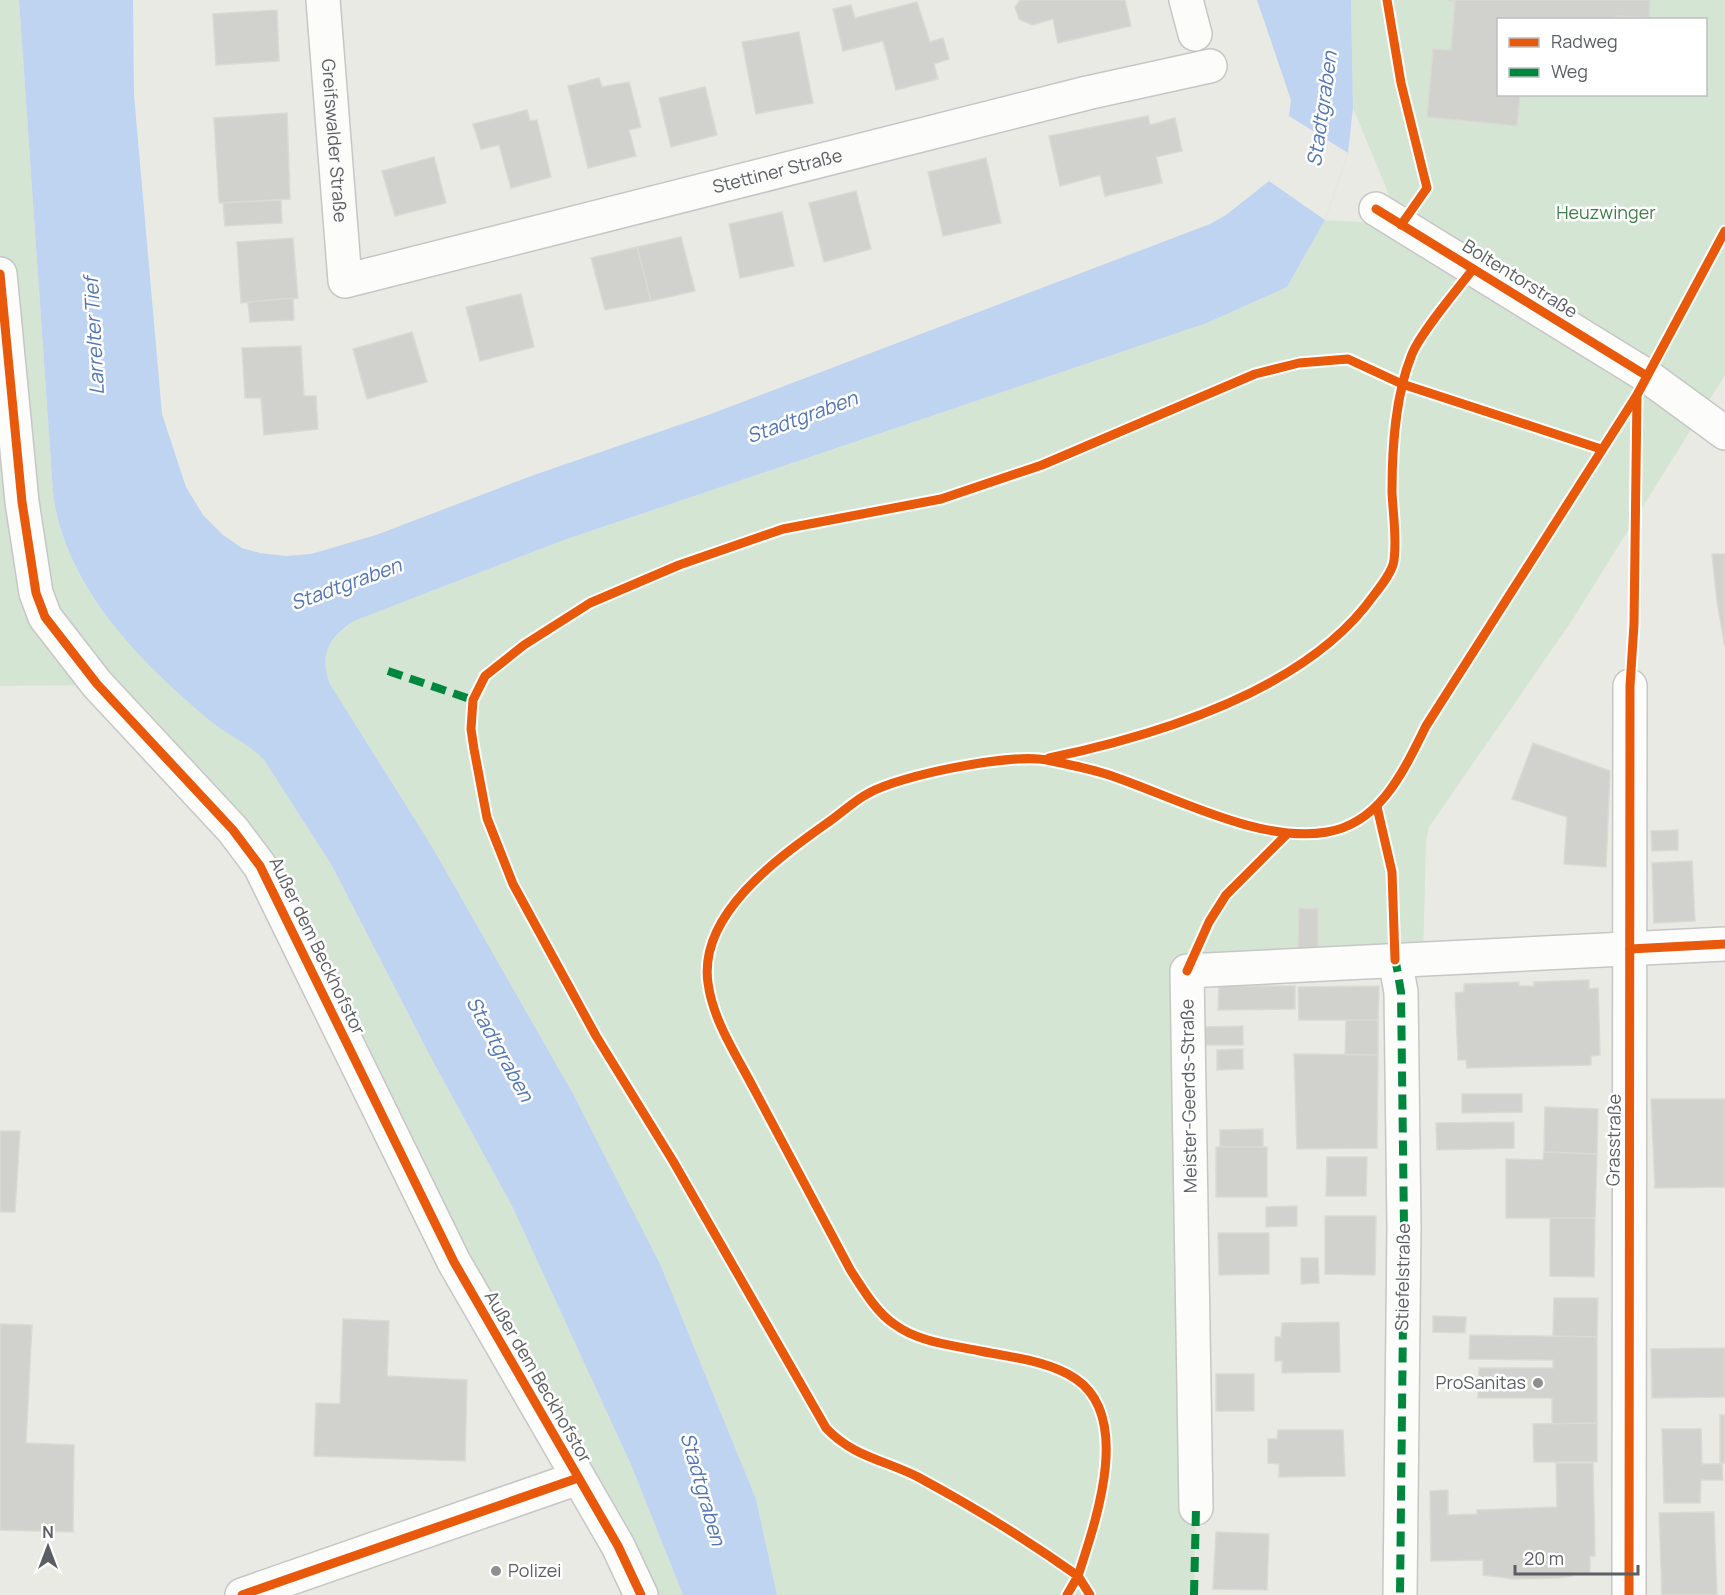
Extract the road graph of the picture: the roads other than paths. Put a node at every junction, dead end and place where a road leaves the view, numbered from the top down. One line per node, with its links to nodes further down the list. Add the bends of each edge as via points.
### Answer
1 (323, 0): 7 (street, Greifswalder Straße)
2 (1186, 0): 3 (street)
3 (1195, 34)
4 (1210, 66): 7 (street, Stettiner Straße, via 1088,93)
5 (1376, 210): 8 (street, Boltentorstraße, via 1647,376)
6 (0, 274): 13 (street, Außer dem Beckhofstor, via 22,502 36,593 45,617 97,684 226,823 260,866 454,1262)
7 (345, 281)
8 (1725, 433)
9 (1630, 686): 11 (street, Grasstraße)
10 (1725, 944): 11 (street, Meister-Geerds-Straße)
11 (1630, 949): 12 (street, Meister-Geerds-Straße); 18 (street, Grasstraße)
12 (1395, 960): 14 (street, Meister-Geerds-Straße, via 1187,971); 17 (street, Stiefelstraße, via 1401,992 1404,1227)
13 (578, 1478): 15 (street, Außer dem Beckhofstor); 16 (street, Außer dem Beckhofstor)
14 (1196, 1509)
15 (242, 1595)
16 (642, 1595)
17 (1400, 1595)
18 (1629, 1595)

